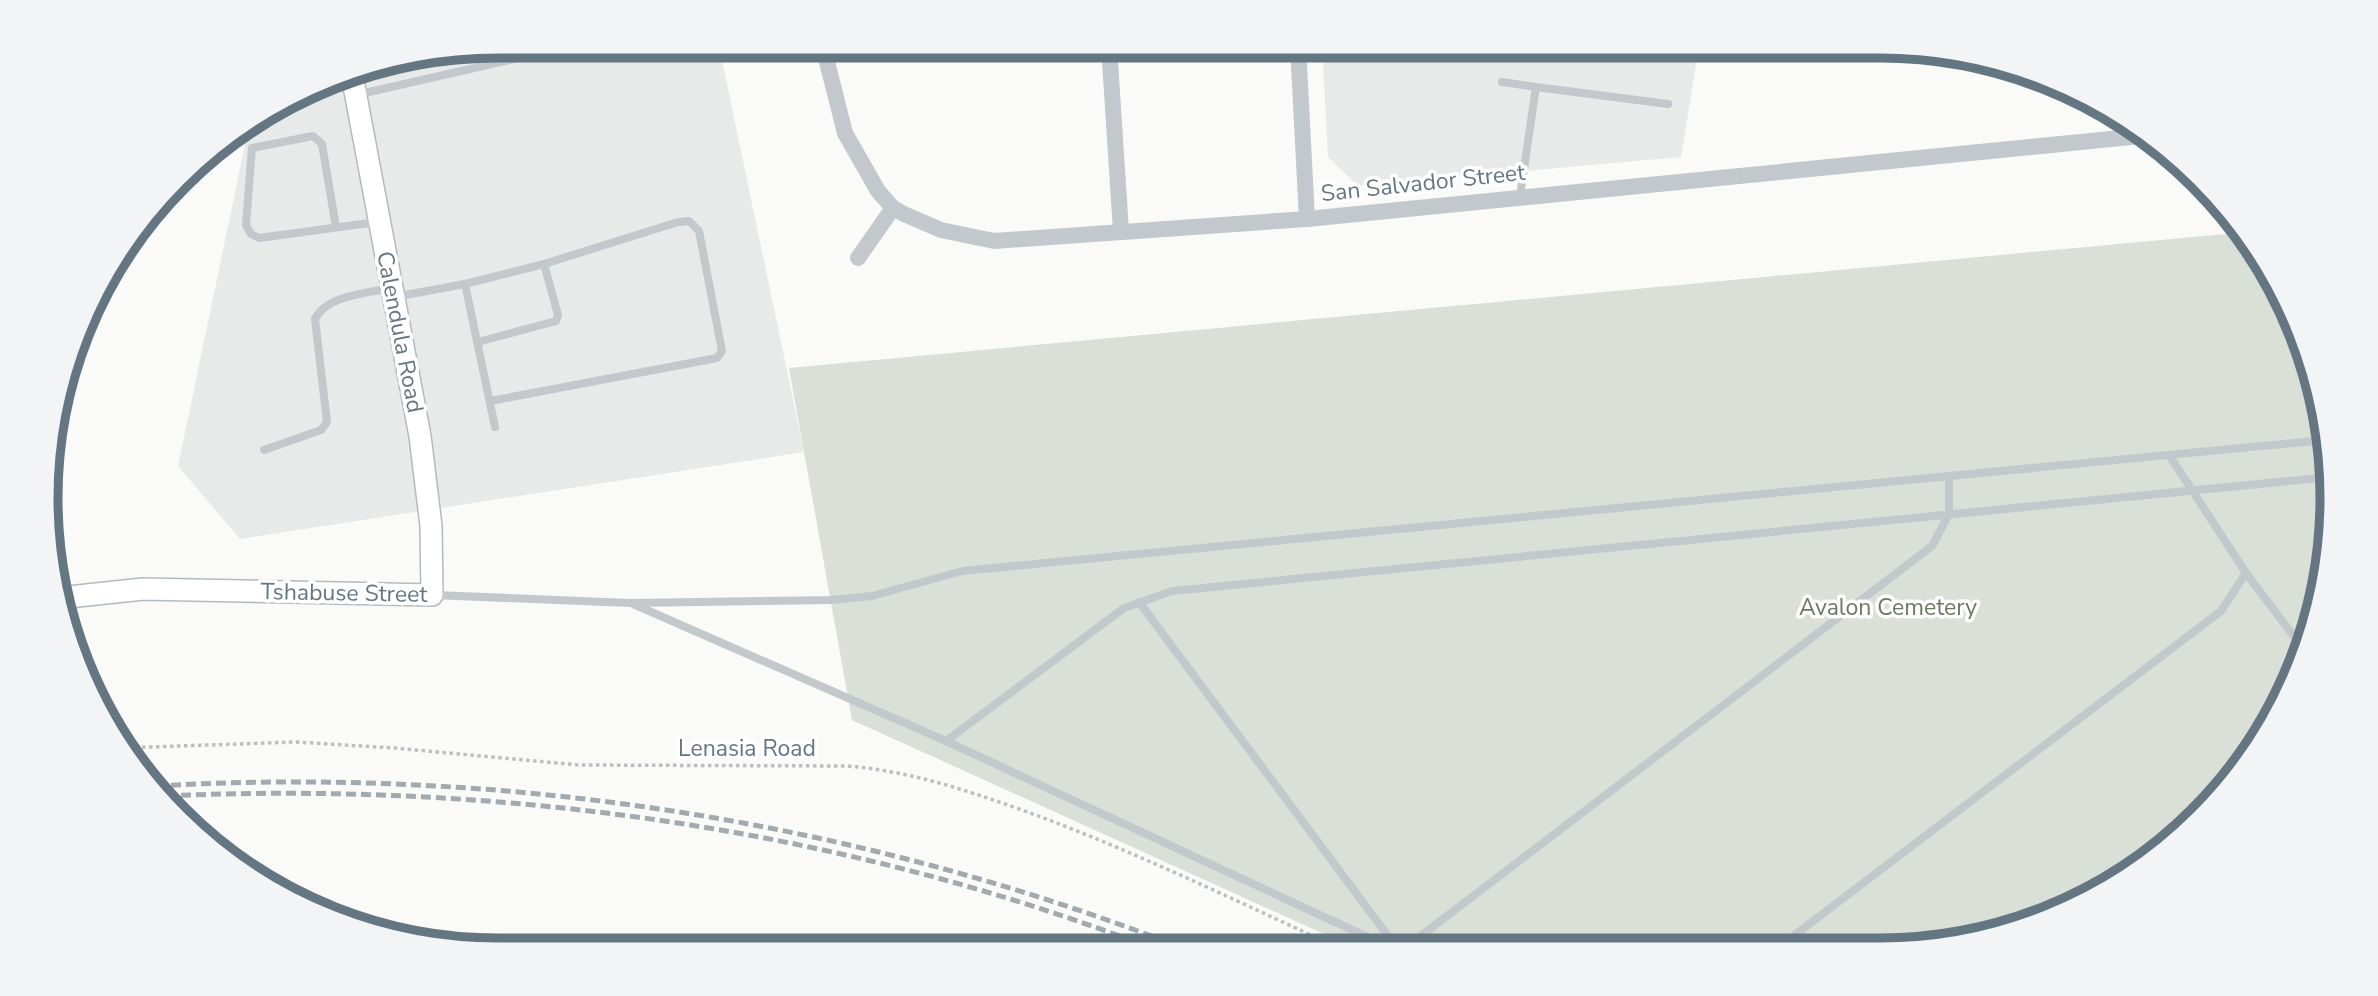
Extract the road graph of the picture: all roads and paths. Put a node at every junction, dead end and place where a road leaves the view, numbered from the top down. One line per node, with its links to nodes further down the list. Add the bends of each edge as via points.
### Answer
1 (519, 58): 6 (lane)
2 (826, 58): 14 (street, San Salvador Street, via 845,132 869,178)
3 (1110, 58): 18 (street)
4 (1299, 58): 15 (street)
5 (478, 59): 6 (lane)
6 (480, 67): 10 (lane)
7 (353, 82): 10 (street, Calendula Road)
8 (1502, 82): 9 (lane)
9 (1535, 87): 11 (lane); 13 (lane)
10 (356, 95): 16 (street, Calendula Road)
11 (1668, 104)
12 (2132, 137): 13 (street, San Salvador Street)
13 (1520, 195): 15 (street, San Salvador Street)
14 (893, 208): 18 (street, San Salvador Street, via 941,230 994,241); 19 (street)
15 (1307, 219): 18 (street, San Salvador Street)
16 (380, 222): 17 (lane); 22 (street, Calendula Road)
17 (336, 228): 17 (lane, via 259,238 250,234 246,225 252,148 313,136 318,139)
18 (1121, 231)
19 (858, 258)
20 (544, 264): 21 (lane); 23 (lane, via 556,321); 24 (lane, via 689,221 699,231 722,351 709,362)
21 (465, 284): 22 (lane); 23 (lane)
22 (393, 292): 27 (lane, via 339,300 319,311 315,319 327,422 321,430); 34 (street, Calendula Road, via 429,501)
23 (478, 342): 24 (lane)
24 (490, 401): 25 (lane)
25 (495, 427)
26 (2316, 441): 28 (lane, Tshabuse Street)
27 (264, 450)
28 (2169, 454): 29 (lane, Tshabuse Street); 31 (lane)
29 (1949, 476): 32 (lane); 37 (lane, Tshabuse Street, via 962,570 872,596 845,599)
30 (2319, 478): 31 (lane)
31 (2194, 490): 32 (lane); 33 (lane)
32 (1950, 514): 36 (lane, via 1172,592); 44 (lane, via 1932,546)
33 (2246, 573): 38 (lane); 45 (lane, via 2221,611)
34 (432, 595): 35 (street, Tshabuse Street, via 143,589); 37 (lane, Tshabuse Street)
35 (69, 597)
36 (1139, 602): 39 (lane, via 1124,607); 43 (lane)
37 (630, 603): 39 (lane)
38 (2297, 640)
39 (946, 741): 42 (lane)
40 (135, 748): 41 (path, Lenasia Road, via 296,742 579,765 891,769 937,780 1067,827)
41 (1317, 938)
42 (1370, 938)
43 (1390, 938)
44 (1418, 938)
45 (1791, 938)

